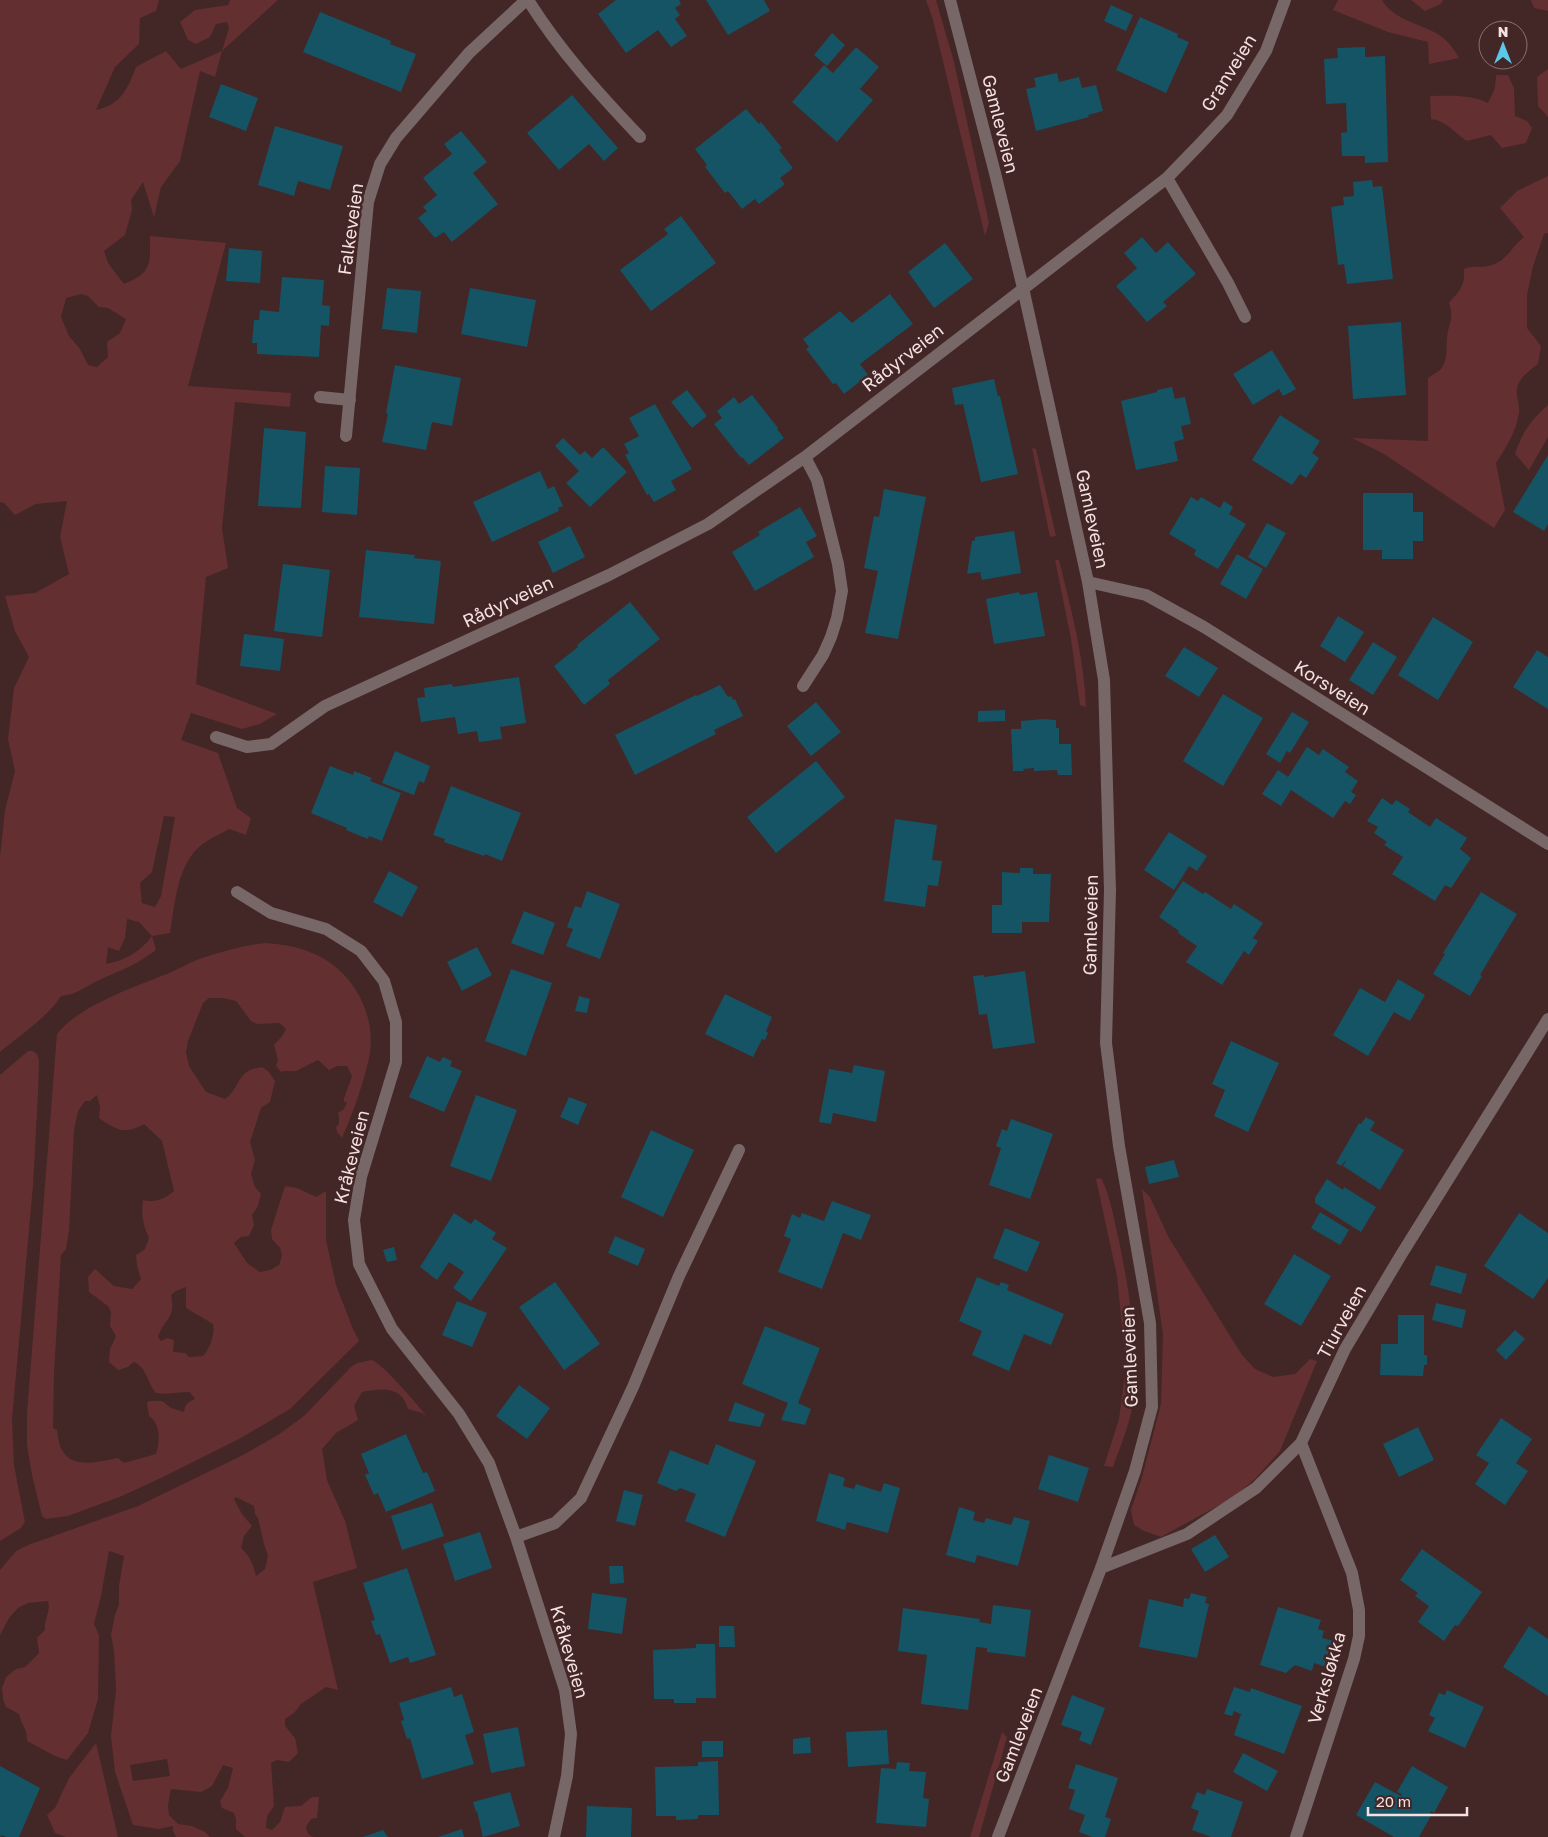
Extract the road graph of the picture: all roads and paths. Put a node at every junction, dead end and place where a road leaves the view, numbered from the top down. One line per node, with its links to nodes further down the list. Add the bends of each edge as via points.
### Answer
1 (527, 0): 4 (street, via 598,93); 9 (street, Falkeveien, via 469,53 396,138 380,164 368,202)
2 (950, 0): 6 (street, Gamleveien)
3 (1285, 0): 5 (street, Granveien, via 1266,51 1227,115)
4 (640, 137)
5 (1167, 178): 6 (street, Granveien); 7 (street)
6 (1023, 288): 11 (street, Rådyrveien); 12 (street, Gamleveien)
7 (1245, 317)
8 (320, 398): 9 (street)
9 (350, 400): 10 (street, Falkeveien)
10 (346, 436)
11 (805, 456): 13 (street, via 817,480 842,591 831,637); 14 (street, Rådyrveien, via 708,524 609,575 325,706 271,744 247,746)
12 (1088, 582): 15 (street, Korsveien, via 1146,595 1204,627); 21 (street, Gamleveien, via 1104,680 1110,890 1106,1043 1119,1146 1150,1323 1152,1397 1135,1471)
13 (803, 686)
14 (216, 737)
15 (1548, 844)
16 (237, 892): 20 (street, Kråkeveien, via 271,913 326,929 361,951 384,981 396,1022 396,1062 361,1177 354,1220 359,1264 392,1329 459,1414 489,1463)
17 (1548, 1019): 19 (street, Tiurveien, via 1345,1349)
18 (739, 1150): 20 (street, via 679,1276 633,1387 581,1498 555,1523)
19 (1300, 1443): 21 (street, Tiurveien, via 1256,1488 1187,1534); 24 (street, Verksløkka, via 1352,1573 1359,1610 1359,1636)
20 (516, 1538): 22 (street, Kråkeveien, via 565,1690 571,1734 567,1776)
21 (1101, 1568): 23 (street, Gamleveien)
22 (554, 1837)
23 (998, 1837)
24 (1296, 1837)

